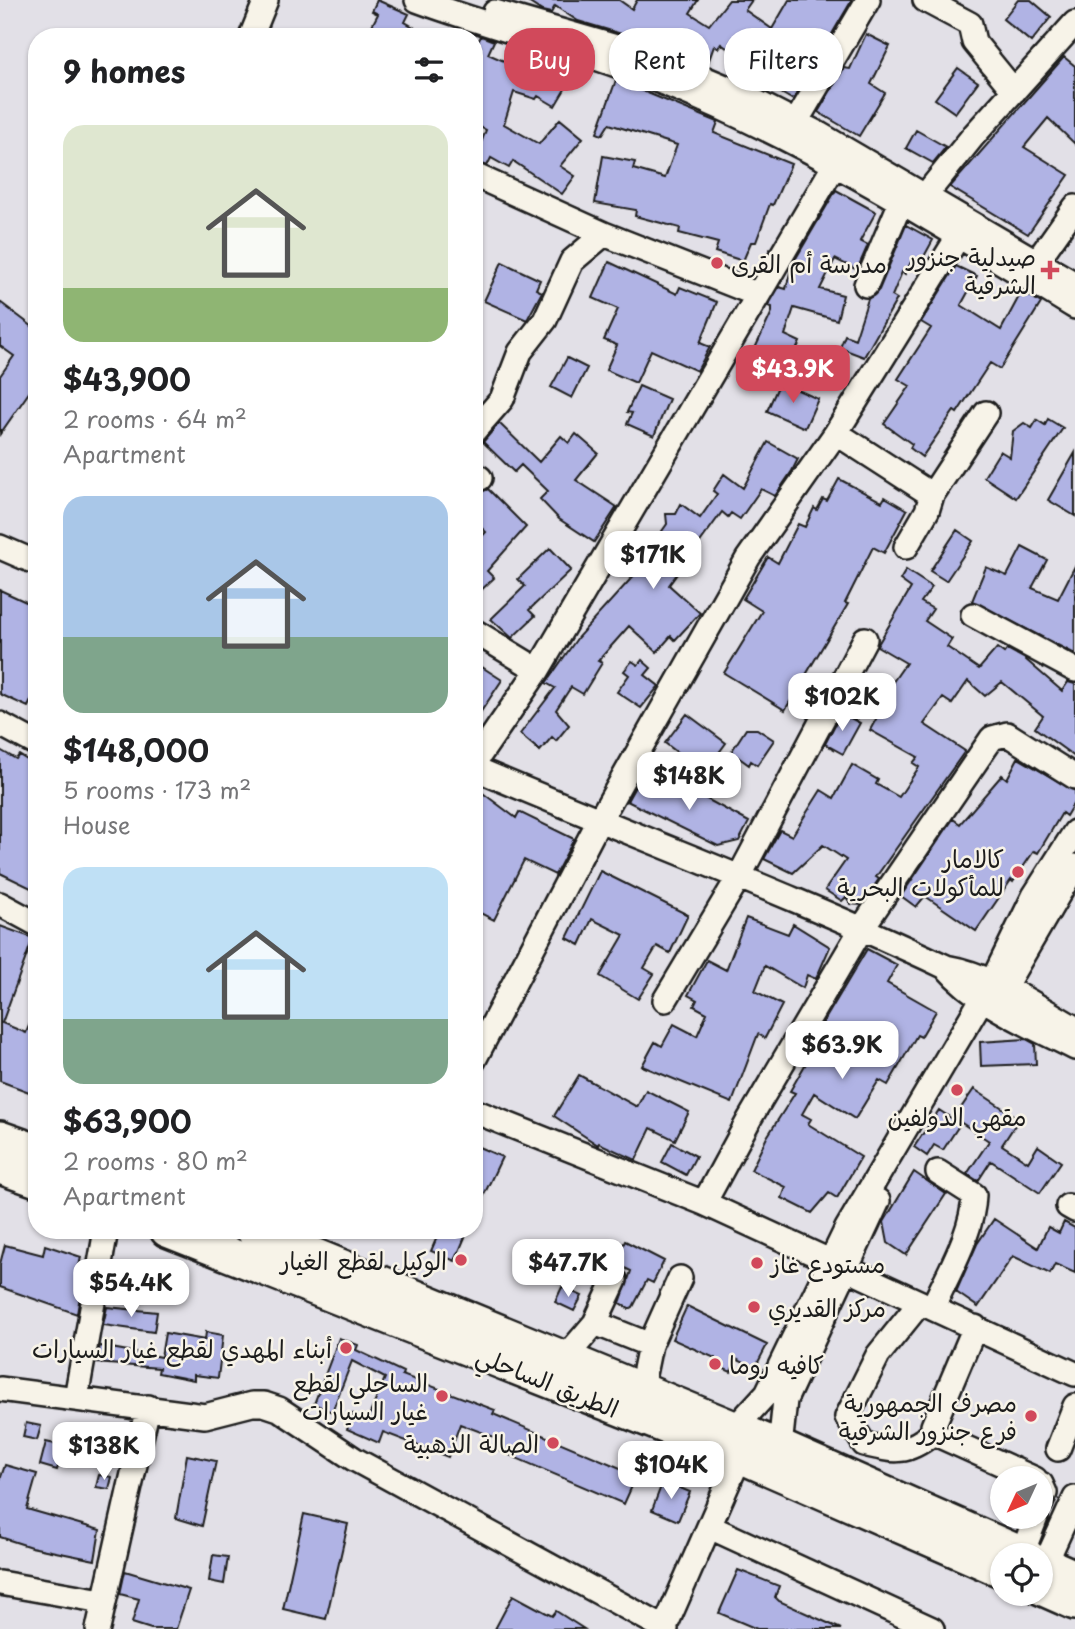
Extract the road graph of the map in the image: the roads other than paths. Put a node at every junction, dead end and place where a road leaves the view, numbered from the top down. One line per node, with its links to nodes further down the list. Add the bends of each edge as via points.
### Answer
1 (266, 0): 7 (street)
2 (417, 0): 10 (street, via 665,83)
3 (461, 0): 9 (street, via 658,59)
4 (868, 0): 9 (street)
5 (925, 0): 8 (street, via 971,24 974,42)
6 (1075, 23): 8 (street)
7 (255, 28)
8 (1014, 91): 12 (street)
9 (796, 122): 12 (street)
10 (834, 166): 13 (street); 21 (street)
11 (483, 179): 16 (street)
12 (924, 197): 18 (street)
13 (900, 204): 17 (street); 20 (street)
14 (1075, 207): 15 (street)
15 (1067, 233): 18 (street)
16 (604, 234): 21 (street); 24 (street, via 572,261 545,320 520,352 502,399)
17 (958, 237): 22 (street); 25 (street)
18 (1037, 261): 19 (street)
19 (1075, 284)
20 (866, 285)
21 (757, 294): 33 (street)
22 (1075, 307)
23 (986, 413): 26 (street)
24 (483, 420)
25 (836, 433): 26 (street); 40 (street, via 748,558)
26 (932, 495): 28 (street)
27 (0, 547): 29 (street)
28 (906, 547)
29 (28, 559)
30 (973, 615): 34 (street)
31 (483, 636): 33 (street)
32 (864, 639): 43 (street)
33 (538, 670): 37 (street)
34 (1075, 670)
35 (0, 724): 36 (street)
36 (28, 739)
37 (483, 752)
38 (483, 770): 40 (street)
39 (1075, 777): 46 (street, via 1007,734 992,738)
40 (599, 821): 43 (street); 50 (street)
41 (1075, 832): 47 (street, via 1034,896)
42 (1075, 866): 47 (street)
43 (740, 875): 46 (street); 48 (street)
44 (0, 904): 45 (street)
45 (28, 919)
46 (862, 928): 47 (street, via 946,967 967,970); 58 (street)
47 (993, 993): 49 (street); 51 (street); 62 (street, via 877,1203)
48 (665, 1000)
49 (1075, 1028)
50 (483, 1043)
51 (1075, 1048)
52 (483, 1115): 58 (street)
53 (0, 1138): 54 (highway)
54 (28, 1148)
55 (0, 1167): 57 (highway)
56 (938, 1172): 65 (street, via 970,1190 974,1204 966,1230)
57 (28, 1177)
58 (704, 1203): 62 (street)
59 (104, 1239): 74 (street)
60 (191, 1239): 78 (highway, الطريق الساحلي)
61 (275, 1239): 69 (highway, الطريق الساحلي)
62 (837, 1264): 65 (street); 73 (street)
63 (680, 1278): 68 (street)
64 (615, 1280): 66 (street)
65 (926, 1305): 67 (street); 77 (street, via 878,1355 846,1417 864,1444 889,1450 913,1448)
66 (595, 1323): 68 (street); 69 (street)
67 (975, 1327): 70 (street); 77 (street)
68 (650, 1345): 71 (street)
69 (565, 1358): 71 (highway, الطريق الساحلي)
70 (1075, 1374)
71 (641, 1389): 78 (highway, الطريق الساحلي)
72 (0, 1390): 74 (street)
73 (776, 1396): 78 (street); 79 (street)
74 (76, 1398): 76 (street)
75 (1075, 1406): 80 (street)
76 (148, 1407): 92 (street); 95 (street, via 205,1416 252,1404 279,1409 354,1459)
77 (933, 1433): 81 (street)
78 (737, 1442): 79 (highway, الطريق الساحلي); 83 (street); 87 (highway, الطريق الساحلي)
79 (780, 1447): 86 (highway, الطريق الساحلي)
80 (1058, 1448)
81 (1006, 1466)
82 (1075, 1498): 84 (street)
83 (710, 1527): 95 (street); 96 (street)
84 (1068, 1533): 85 (street)
85 (1053, 1546)
86 (990, 1547)
87 (990, 1549)
88 (1053, 1572): 89 (highway, الطريق الساحلي)
89 (1075, 1577)
90 (0, 1583): 92 (street)
91 (1053, 1585): 93 (highway, الطريق الساحلي)
92 (102, 1601): 94 (street)
93 (1075, 1603)
94 (98, 1629)
95 (665, 1629)
96 (932, 1629)

